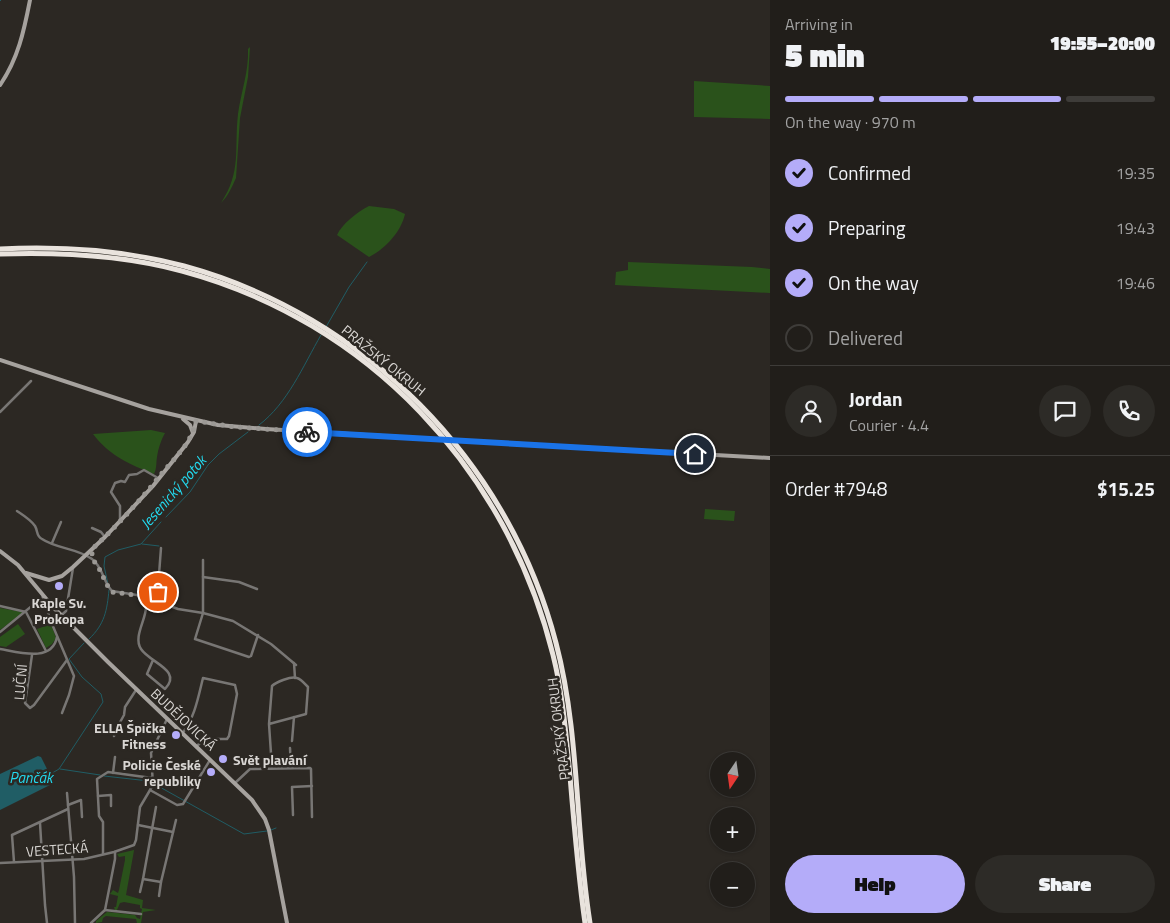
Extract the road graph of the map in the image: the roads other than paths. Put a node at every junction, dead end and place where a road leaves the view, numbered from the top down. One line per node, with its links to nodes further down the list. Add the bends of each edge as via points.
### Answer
1 (30, 0): 2 (main road, via 20,45)
2 (0, 85)
3 (0, 249): 5 (highway, PRAŽSKÝ OKRUH, via 81,249 164,261 213,274 266,295)
4 (0, 254): 5 (highway, PRAŽSKÝ OKRUH, via 72,254 163,266 237,289)
5 (314, 324): 6 (highway, PRAŽSKÝ OKRUH)
6 (331, 334): 98 (highway, PRAŽSKÝ OKRUH, via 386,378 440,433 482,488 524,566 544,620 561,692); 99 (highway, PRAŽSKÝ OKRUH, via 389,374 445,430 487,485 529,564 549,617 564,679)
7 (0, 360): 10 (main road)
8 (31, 381): 9 (street)
9 (0, 412)
10 (181, 418): 11 (main road); 12 (main road, via 190,425)
11 (196, 421): 12 (main road); 13 (main road, bridge, via 258,429)
12 (193, 434): 14 (main road)
13 (770, 458)
14 (158, 478): 16 (main road); 16 (street, via 144,470 129,475 125,482 115,483 111,492 120,506)
15 (17, 511): 20 (street, via 35,526 38,537)
16 (120, 521): 19 (main road)
17 (61, 522): 20 (street)
18 (92, 528): 19 (street)
19 (105, 537): 22 (main road)
20 (52, 543): 24 (street)
21 (161, 548): 33 (street)
22 (92, 549): 24 (main road); 25 (street)
23 (0, 551): 28 (main road, BUDĚJOVICKÁ)
24 (85, 555): 25 (street); 27 (main road)
25 (92, 559): 32 (street, via 112,592)
26 (203, 560): 29 (street)
27 (74, 567): 28 (main road, via 62,576 46,580); 38 (street, via 66,611)
28 (26, 573): 31 (main road, BUDĚJOVICKÁ)
29 (203, 577): 30 (street, via 239,582); 37 (street)
30 (257, 589)
31 (44, 596): 36 (street); 38 (main road, BUDĚJOVICKÁ)
32 (143, 596): 33 (street); 47 (street, via 146,608 138,643)
33 (157, 601): 37 (street)
34 (0, 606): 36 (street)
35 (46, 607): 39 (street)
36 (26, 612): 40 (street); 44 (street)
37 (203, 613): 41 (street, via 233,622); 41 (street, via 195,639 249,657)
38 (61, 616): 39 (street); 49 (main road, BUDĚJOVICKÁ)
39 (52, 624): 42 (street)
40 (0, 632)
41 (258, 635): 48 (street, via 295,664)
42 (57, 636): 44 (street); 46 (street)
43 (0, 649): 45 (street)
44 (46, 651): 45 (street)
45 (32, 654): 46 (street, LUČNÍ, via 25,703 30,708)
46 (67, 660): 50 (street, via 74,678)
47 (153, 660): 47 (street, via 146,674 165,689 172,679 170,674)
48 (294, 678): 51 (street, via 308,687 306,714); 53 (street, via 273,684)
49 (136, 690): 52 (main road, BUDĚJOVICKÁ); 55 (street, BUDĚJOVICKÁ, via 125,707)
50 (62, 713)
51 (294, 717): 53 (street); 56 (street)
52 (167, 719): 54 (main road, BUDĚJOVICKÁ); 64 (street, via 151,753)
53 (269, 724): 61 (street)
54 (182, 734): 57 (main road, BUDĚJOVICKÁ); 57 (street, via 189,726 203,678 235,685 237,694 227,739 204,739)
55 (114, 736)
56 (292, 741)
57 (196, 747): 60 (main road, BUDĚJOVICKÁ)
58 (290, 748): 62 (street)
59 (115, 757): 63 (street)
60 (210, 760): 65 (main road, BUDĚJOVICKÁ); 67 (street, via 180,806)
61 (272, 768): 62 (street); 65 (street, via 248,769)
62 (291, 768): 66 (street, via 310,768)
63 (113, 772): 64 (street); 69 (street, via 104,774 97,781)
64 (152, 782): 67 (street)
65 (236, 783): 97 (main road, BUDĚJOVICKÁ, via 260,810 268,829)
66 (312, 786): 74 (street, via 292,787); 75 (street)
67 (150, 790): 79 (street, via 140,807)
68 (67, 793): 70 (street)
69 (98, 796): 71 (street, via 111,795); 83 (street, via 99,816 103,822)
70 (68, 805): 73 (street); 76 (street, via 81,800)
71 (112, 806)
72 (156, 807): 80 (street)
73 (68, 809): 78 (street); 84 (street)
74 (293, 815)
75 (312, 817)
76 (82, 818)
77 (176, 820): 81 (street)
78 (40, 823): 85 (street, via 12,835); 86 (street)
79 (138, 825): 80 (street); 82 (street, VESTECKÁ, via 134,845)
80 (152, 828): 81 (street); 88 (street)
81 (173, 832): 89 (street)
82 (114, 852): 83 (street, VESTECKÁ); 92 (street, via 116,859)
83 (103, 854): 84 (street, VESTECKÁ)
84 (72, 860): 86 (street, VESTECKÁ); 95 (street)
85 (14, 862): 86 (street, VESTECKÁ); 87 (street, VESTECKÁ)
86 (43, 862): 94 (street)
87 (0, 863)
88 (143, 878): 89 (street); 90 (street)
89 (161, 882): 91 (street)
90 (140, 892)
91 (159, 896)
92 (105, 910): 93 (street); 96 (street)
93 (140, 914)
94 (47, 923)
95 (75, 923)
96 (91, 923)
97 (287, 923)
98 (585, 923)
99 (590, 923)

